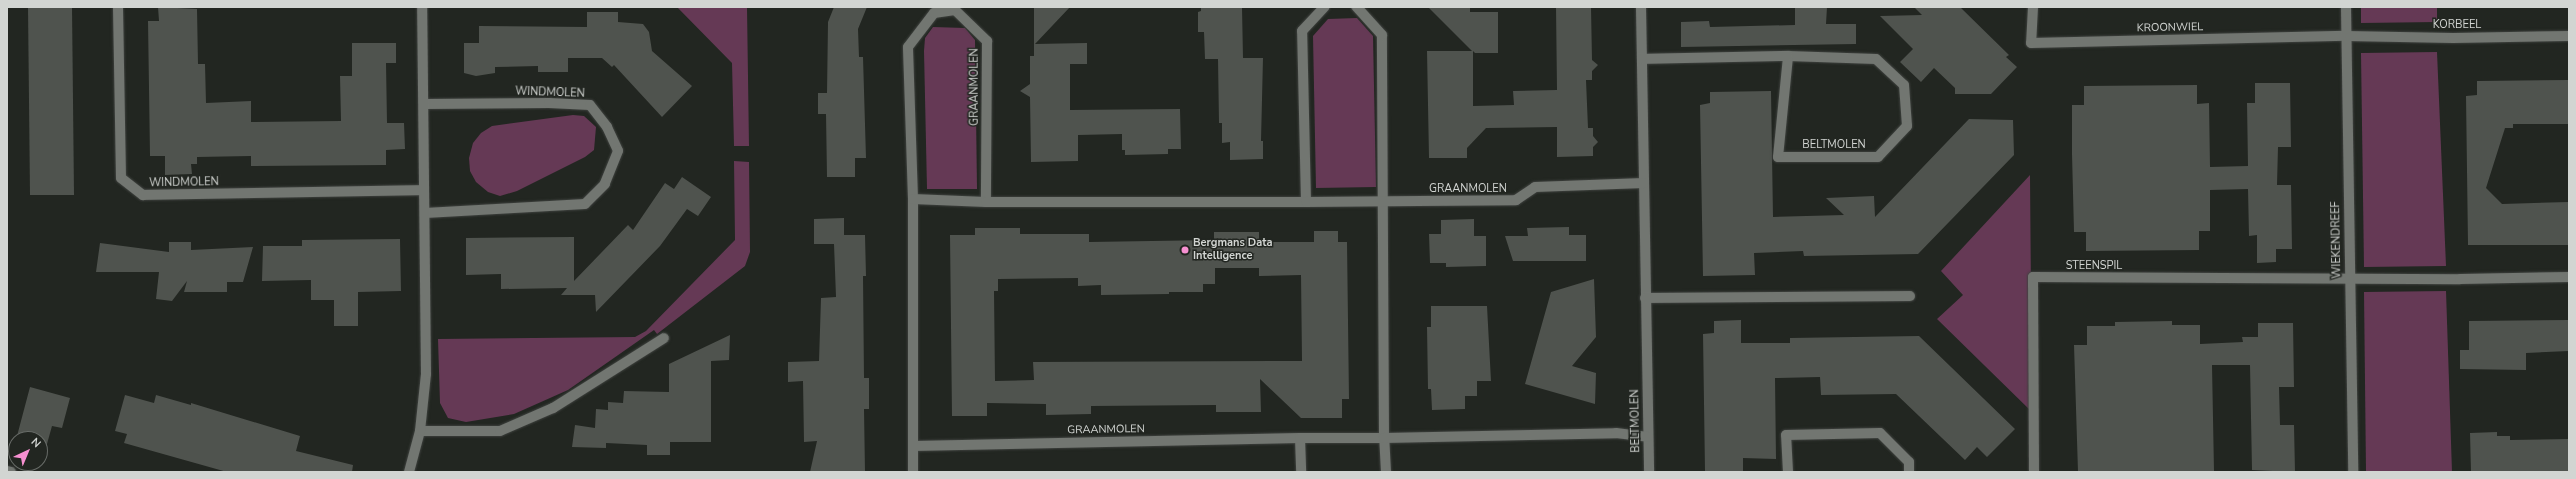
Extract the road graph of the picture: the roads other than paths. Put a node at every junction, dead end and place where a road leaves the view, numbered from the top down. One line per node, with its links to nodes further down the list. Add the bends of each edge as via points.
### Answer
1 (118, 7): 14 (street, WINDMOLEN, via 122,178 143,195)
2 (422, 7): 12 (street)
3 (1324, 7): 18 (street, via 1302,31)
4 (1356, 7): 16 (street, via 1382,35)
5 (1641, 7): 11 (street, BELTMOLEN)
6 (2033, 7): 8 (street, KROONWIEL, via 2031,43)
7 (2346, 7): 8 (street, WIEKENDREEF)
8 (2346, 36): 9 (street, KORBEEL); 21 (street, WIEKENDREEF)
9 (2569, 36)
10 (1788, 56): 10 (street, BELTMOLEN, via 1778,158 1878,157 1907,126 1904,85 1876,58); 11 (street, BELTMOLEN)
11 (1642, 59): 13 (street, BELTMOLEN)
12 (425, 104): 14 (street); 19 (street, WINDMOLEN, via 590,105 608,127 618,151 605,184 585,204)
13 (1644, 183): 16 (street, GRAANMOLEN, via 1535,187 1516,200); 23 (street, BELTMOLEN)
14 (424, 190): 19 (street)
15 (913, 200): 17 (street, GRAANMOLEN); 17 (street, GRAANMOLEN, via 908,47 934,13 955,10 987,41); 29 (street, GRAANMOLEN)
16 (1383, 201): 18 (street, GRAANMOLEN); 28 (street)
17 (986, 202): 18 (street, GRAANMOLEN)
18 (1306, 202)
19 (425, 213): 25 (street, via 426,374)
20 (2569, 277): 21 (street)
21 (2349, 279): 39 (street, STEENSPIL, via 2033,278); 40 (street, WIEKENDREEF)
22 (1910, 296): 23 (street)
23 (1645, 298): 26 (street, BELTMOLEN)
24 (664, 338): 25 (street, via 553,408 500,431)
25 (420, 431): 32 (street)
26 (1648, 437): 28 (street, GRAANMOLEN, via 1616,433); 36 (street, BELTMOLEN)
27 (1300, 438): 28 (street, GRAANMOLEN); 29 (street, GRAANMOLEN); 34 (street)
28 (1384, 438): 35 (street)
29 (913, 446): 33 (street, GRAANMOLEN)
30 (7, 471): 31 (street)
31 (11, 472)
32 (409, 472)
33 (913, 472)
34 (1301, 472)
35 (1386, 472)
36 (1649, 472)
37 (1788, 472): 38 (street, via 1786,435 1872,433 1880,433 1909,462)
38 (1909, 472)
39 (2034, 472)
40 (2353, 472)

